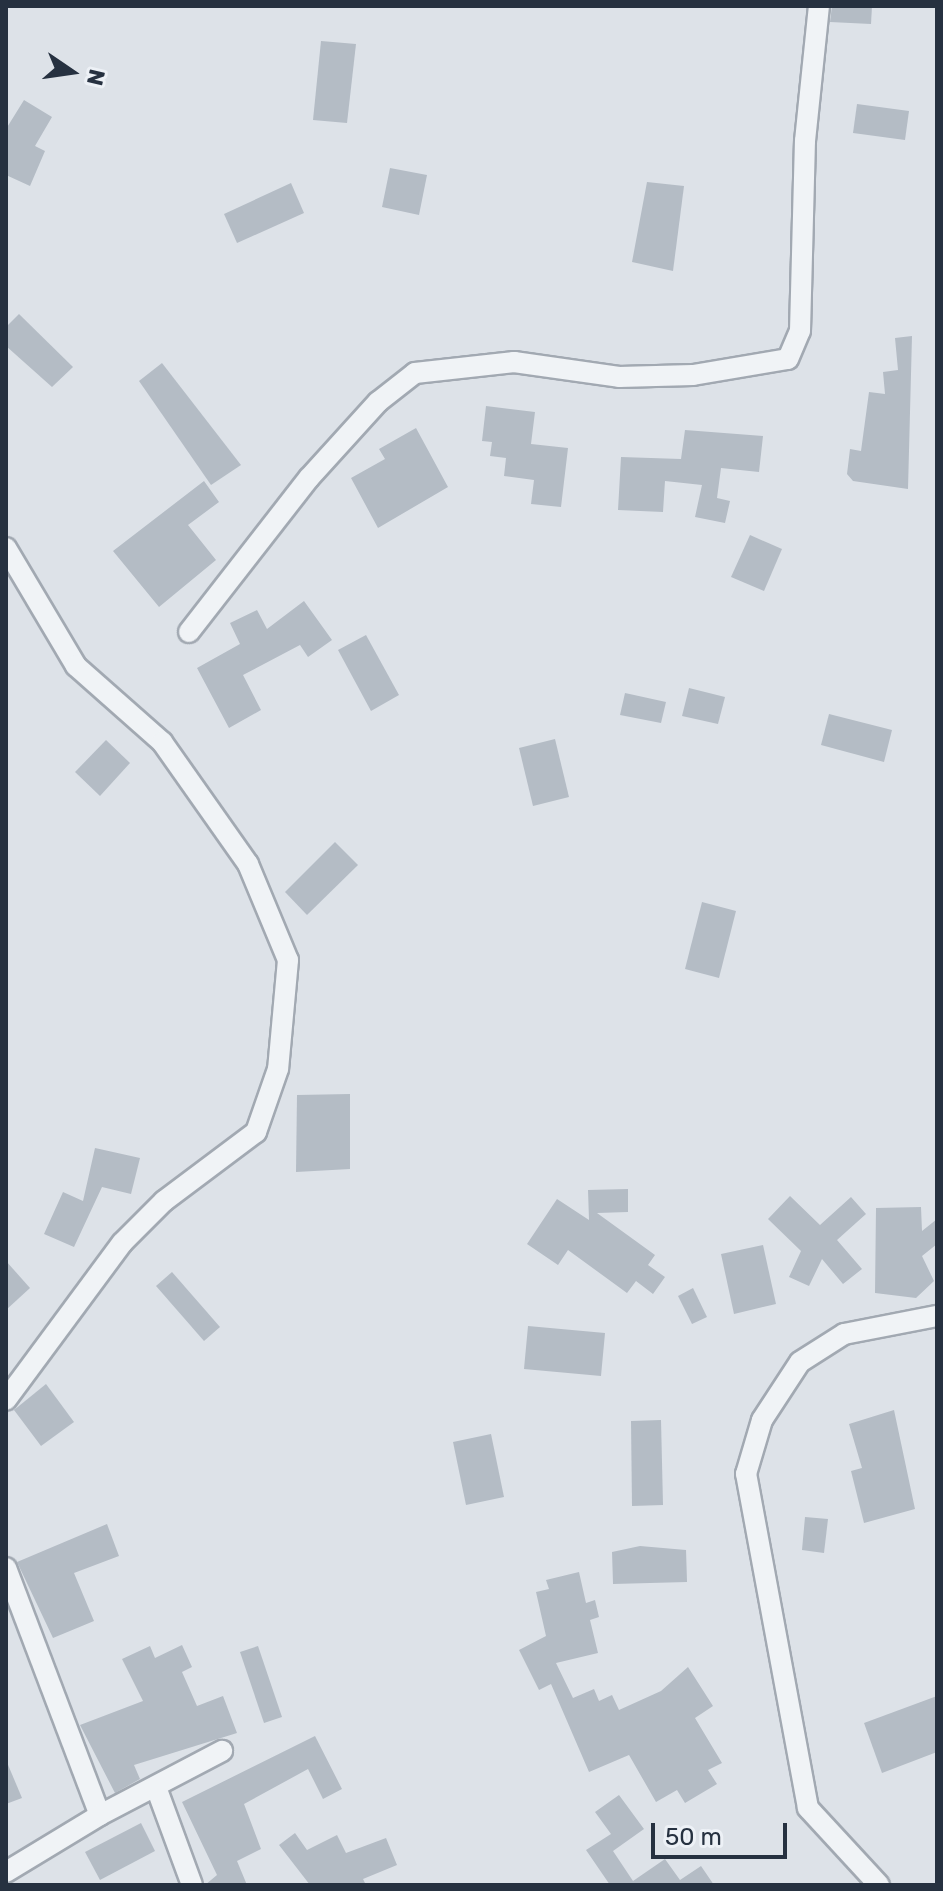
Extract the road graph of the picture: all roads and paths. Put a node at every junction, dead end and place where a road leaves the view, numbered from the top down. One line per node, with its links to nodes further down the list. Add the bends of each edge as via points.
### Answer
1 (819, 6): 3 (street, via 805,141 800,331 788,359 693,375 619,377 514,362 415,373 378,402 309,478)
2 (6, 548): 5 (street, via 76,666 162,742 248,864 288,960 278,1069 256,1132 164,1201 122,1243)
3 (189, 632)
4 (937, 1316): 12 (street, via 844,1334 800,1362 762,1420 746,1474 808,1808)
5 (6, 1400)
6 (6, 1568): 9 (street)
7 (222, 1751): 8 (street)
8 (156, 1787): 9 (street); 11 (street)
9 (100, 1815): 10 (street)
10 (6, 1872)
11 (192, 1885)
12 (879, 1885)

